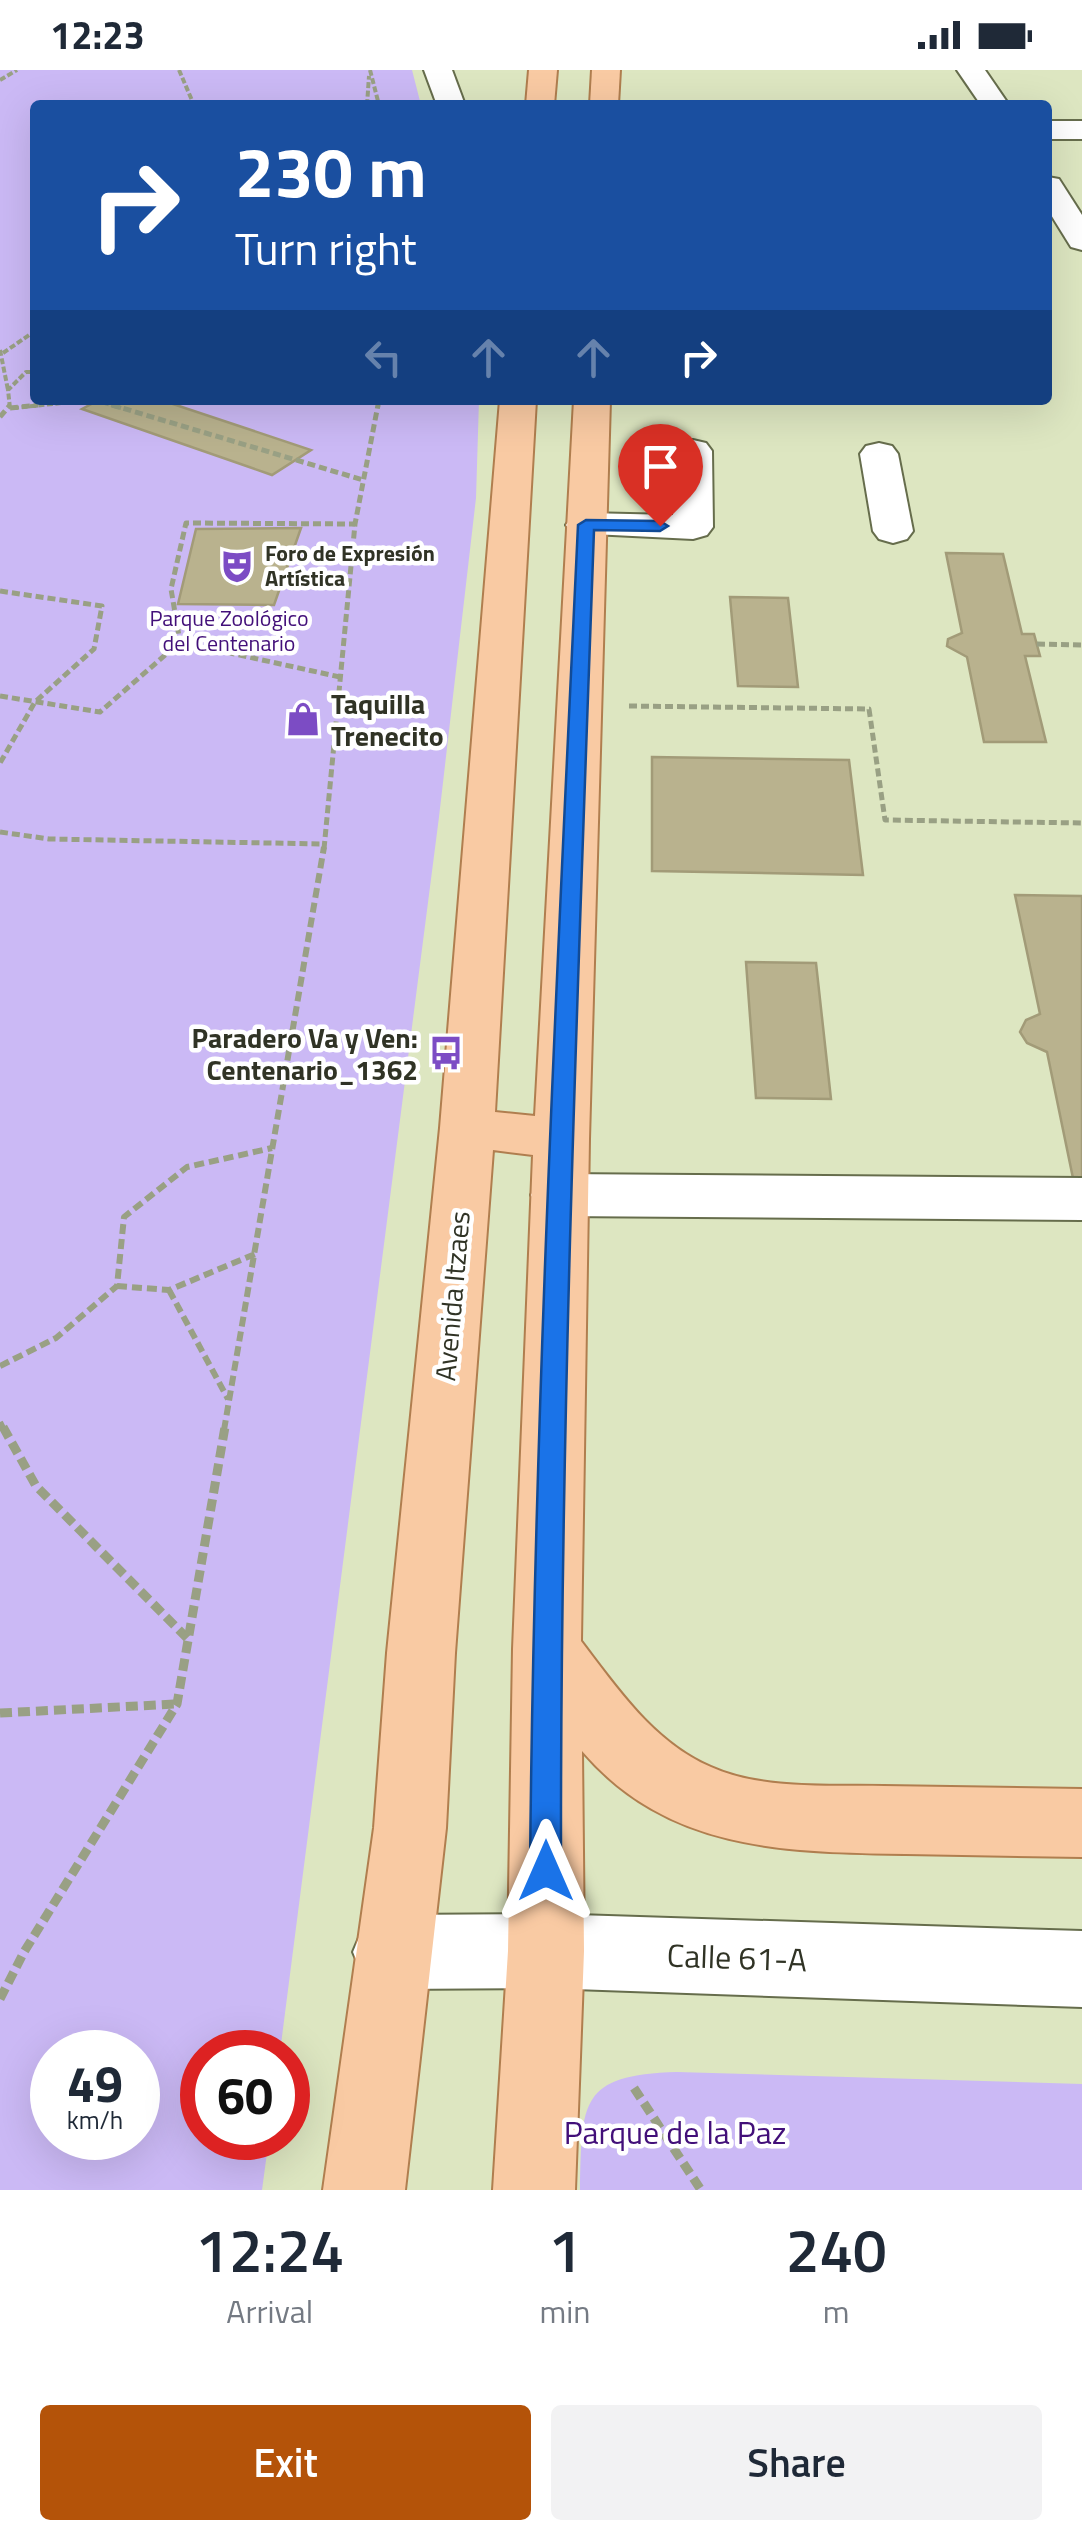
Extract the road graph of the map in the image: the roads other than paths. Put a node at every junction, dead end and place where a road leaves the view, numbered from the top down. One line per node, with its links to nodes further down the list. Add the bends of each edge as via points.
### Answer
1 (438, 70): 5 (street)
2 (543, 70): 6 (main road)
3 (606, 70): 7 (main road)
4 (971, 70): 8 (street)
5 (449, 100)
6 (540, 100)
7 (604, 100)
8 (992, 100)
9 (1052, 130): 10 (street)
10 (1082, 130)
11 (1052, 192): 12 (street)
12 (1082, 240)
13 (518, 405): 17 (main road, Avenida Itzaes)
14 (592, 405): 18 (main road)
15 (693, 451): 18 (street, via 693,527)
16 (880, 454): 19 (street)
17 (509, 520): 18 (main road); 20 (main road, Avenida Itzaes)
18 (586, 525): 21 (main road)
19 (894, 531)
20 (466, 1128): 21 (main road); 27 (main road, Avenida Itzaes, via 410,1828)
21 (561, 1139): 22 (main road)
22 (560, 1195): 23 (street); 24 (main road)
23 (1082, 1199)
24 (546, 1648): 25 (main road, via 600,1720 654,1773 730,1808 795,1818); 26 (main road)
25 (1082, 1822)
26 (546, 1950): 27 (street, Calle 61-A); 28 (street, Calle 61-A); 30 (main road)
27 (392, 1952): 29 (main road, Avenida Itzaes)
28 (1082, 1969)
29 (364, 2190)
30 (534, 2190)

